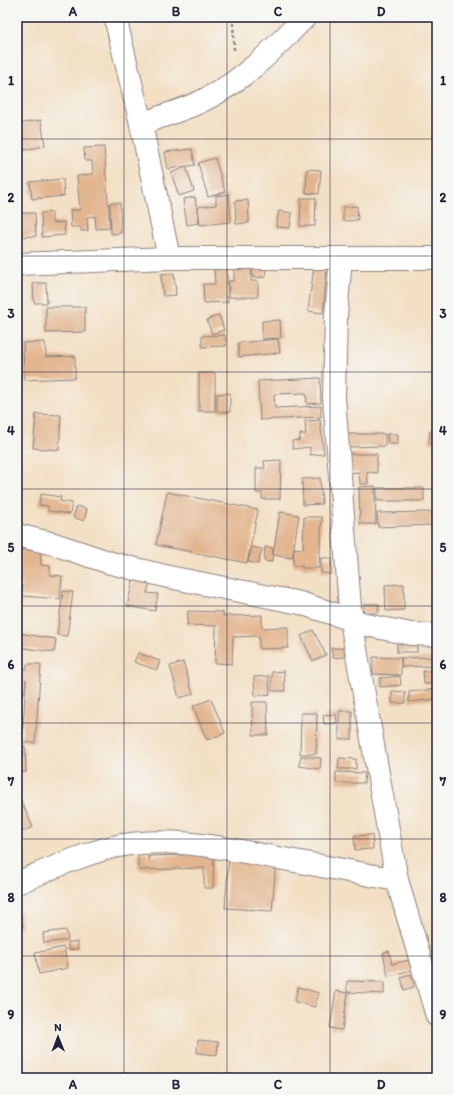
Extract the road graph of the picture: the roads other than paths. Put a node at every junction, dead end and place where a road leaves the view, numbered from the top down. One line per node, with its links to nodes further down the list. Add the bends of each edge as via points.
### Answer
1 (115, 17): 3 (street)
2 (305, 17): 3 (street, via 262,60 228,86 204,100)
3 (141, 124): 4 (street)
4 (169, 258): 5 (street); 7 (street)
5 (341, 258): 6 (street); 9 (street, via 336,316 334,397)
6 (437, 258)
7 (17, 264)
8 (17, 535): 9 (street, via 169,577 300,603)
9 (351, 621): 10 (street, via 411,634); 11 (street)
10 (437, 635)
11 (397, 880): 12 (street, via 256,854 186,843 162,842 114,847 72,860); 13 (street)
12 (17, 883)
13 (437, 1016)

